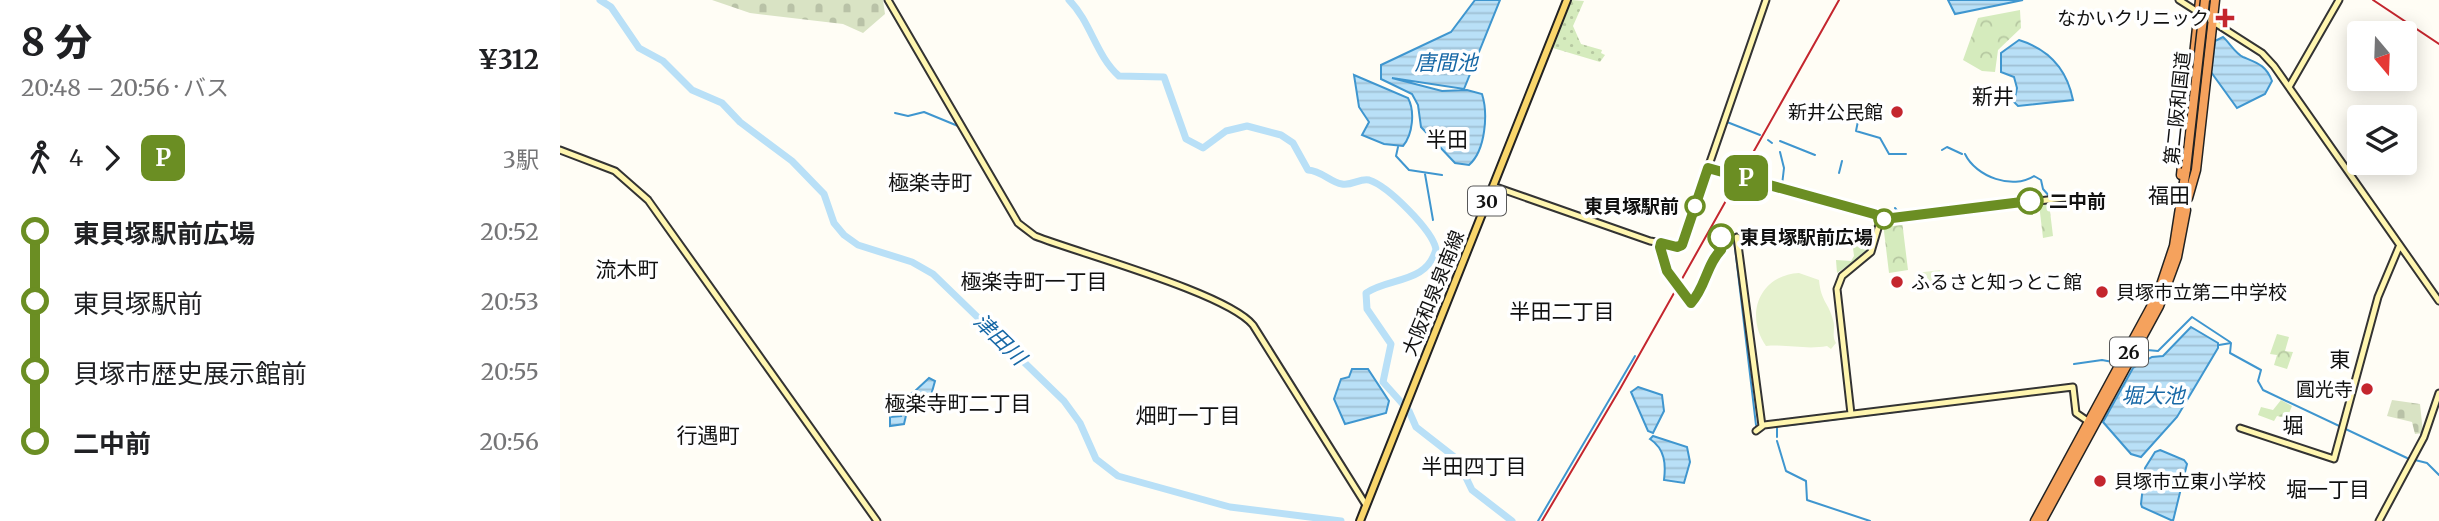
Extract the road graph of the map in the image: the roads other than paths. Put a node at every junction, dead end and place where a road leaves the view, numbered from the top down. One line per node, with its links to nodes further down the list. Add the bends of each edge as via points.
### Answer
1 (888, 0): 26 (street, via 1018,223 1035,236 1224,303 1242,314)
2 (1567, 0): 13 (main road, 大阪和泉泉南線 / 30)
3 (1766, 0): 12 (street)
4 (2179, 0): 8 (street)
5 (2205, 0): 8 (highway); 15 (highway, 第二阪和国道 / 26, bridge)
6 (2215, 0): 9 (highway)
7 (2339, 0): 10 (street)
8 (2198, 13): 9 (street); 15 (highway, via 2181,169)
9 (2212, 22): 10 (street, via 2262,53); 15 (highway, via 2196,170)
10 (2289, 87): 18 (street)
11 (560, 150): 28 (street, via 615,171 648,200)
12 (1708, 168): 13 (street, via 1679,247 1637,237); 16 (street)
13 (1493, 186): 26 (main road, 大阪和泉泉南線 / 30)
14 (2073, 197): 16 (street)
15 (2185, 202): 22 (highway, 第二阪和国道 / 26, via 2155,301)
16 (1881, 218): 21 (street, via 1871,252 1842,276 1837,289)
17 (1737, 237): 23 (street)
18 (2399, 247): 19 (street); 24 (street, via 2378,297 2334,459)
19 (2439, 300)
20 (2439, 393): 31 (street, via 2424,437)
21 (1851, 414): 22 (street, via 2073,387 2076,413); 23 (street)
22 (2092, 424): 29 (highway, 第二阪和国道 / 26); 30 (highway, 第二阪和国道 / 26)
23 (1762, 426): 25 (street)
24 (2240, 428)
25 (1756, 431)
26 (1366, 505): 27 (main road, 大阪和泉泉南線 / 30)
27 (1361, 520)
28 (877, 521)
29 (2035, 521)
30 (2042, 521)
31 (2379, 521)

